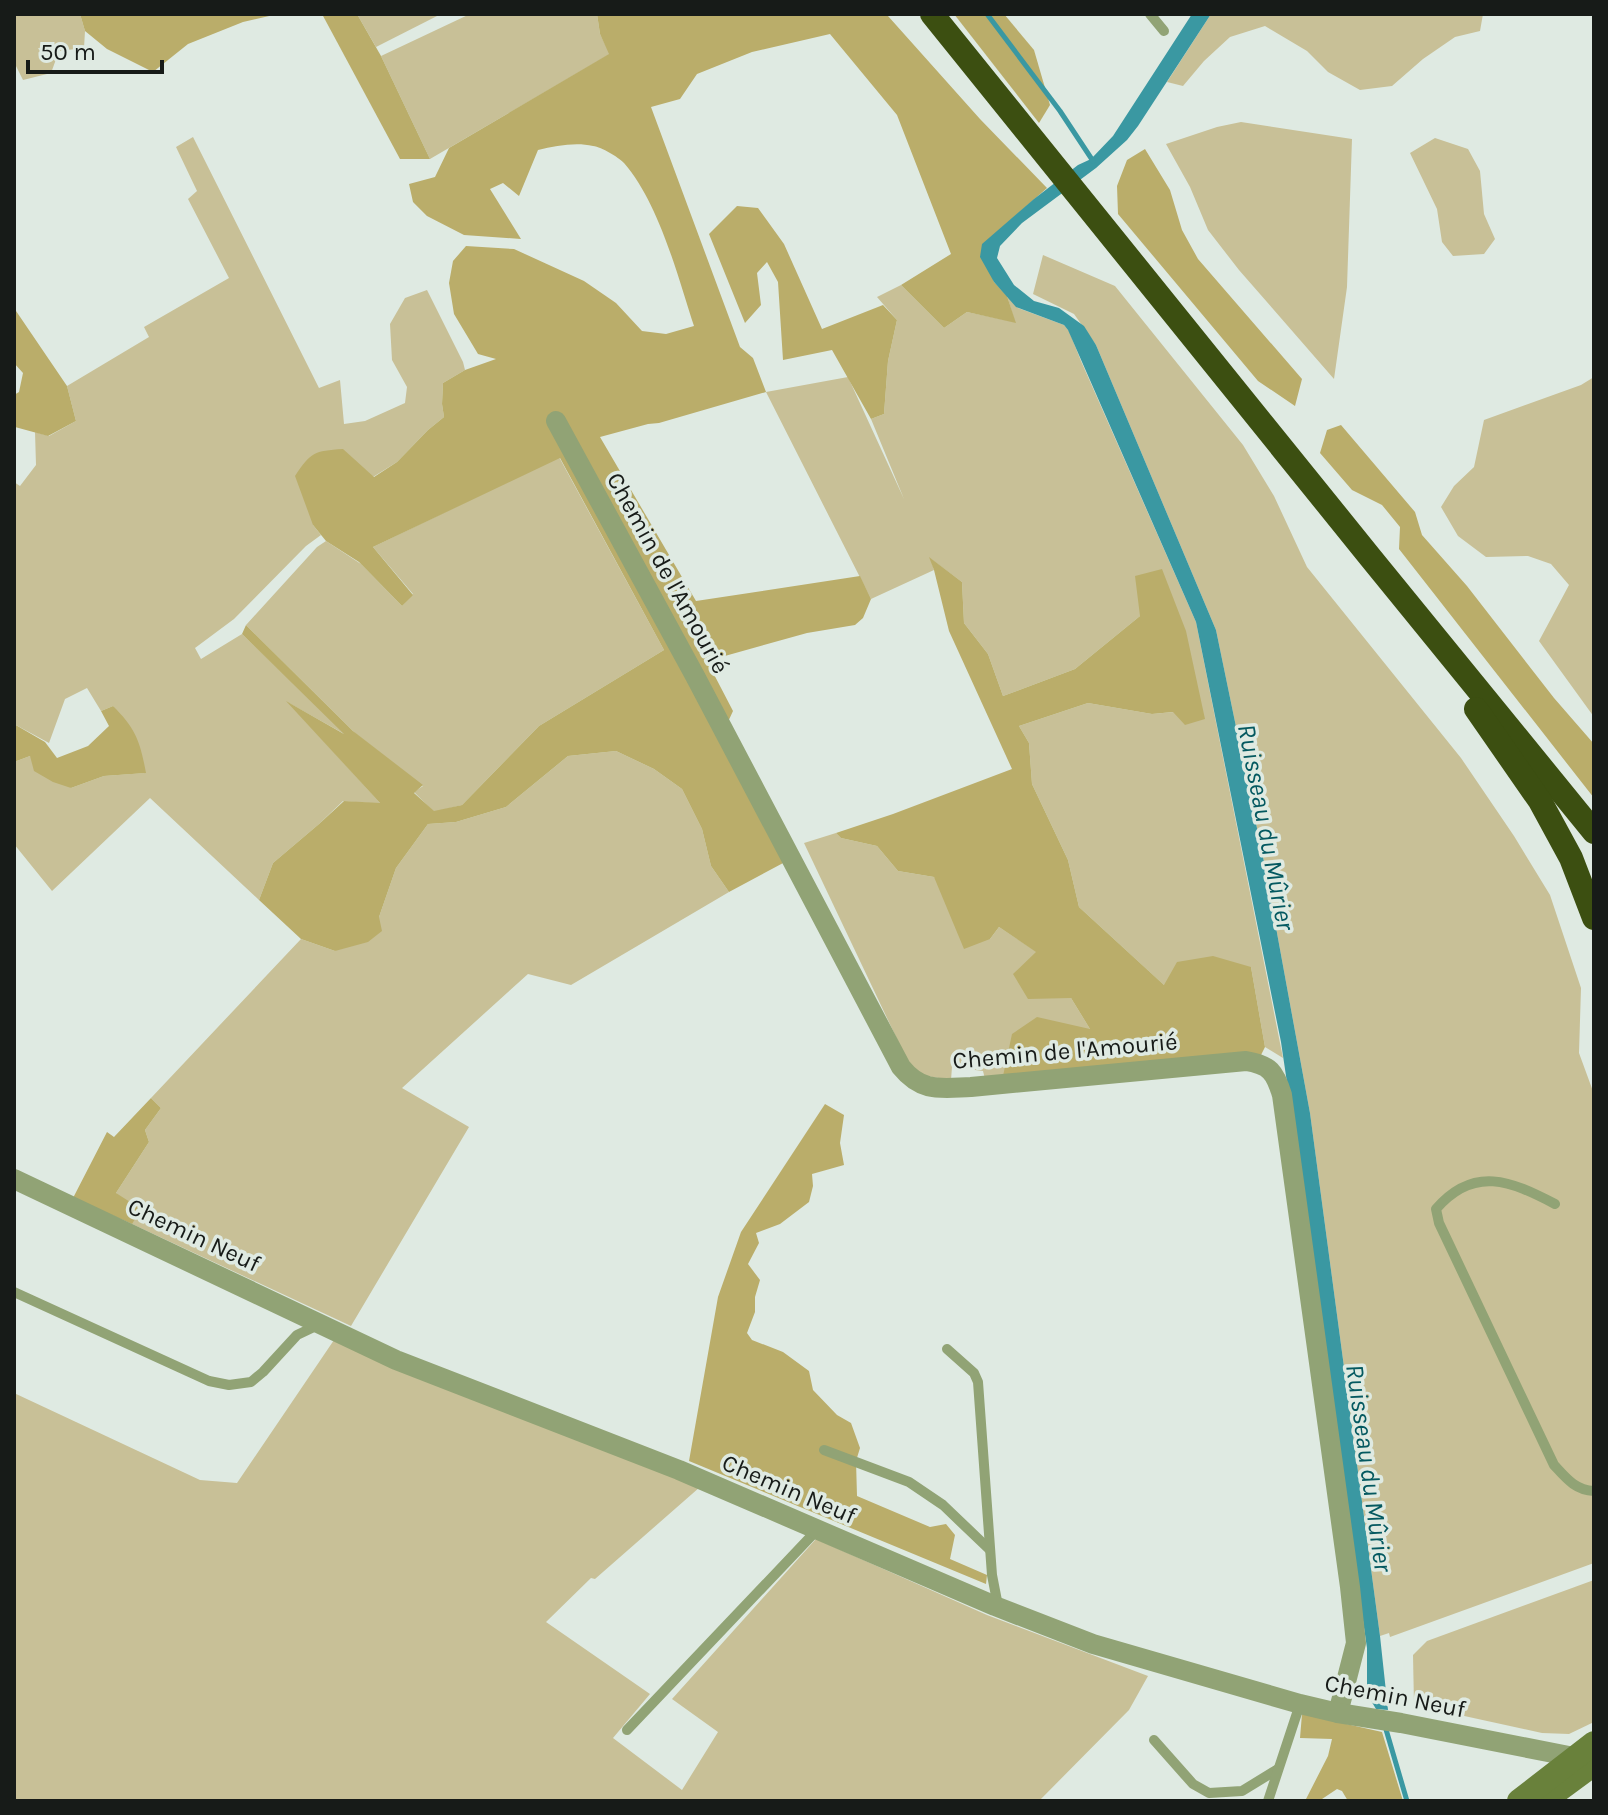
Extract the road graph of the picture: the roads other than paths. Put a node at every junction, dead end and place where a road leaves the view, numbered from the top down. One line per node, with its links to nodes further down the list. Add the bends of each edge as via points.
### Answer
1 (932, 14): 5 (highway)
2 (1150, 14): 3 (lane)
3 (1164, 31)
4 (556, 421): 21 (street, Chemin de l'Amourié, via 910,1079 934,1088 971,1087 1246,1061 1264,1064 1277,1078 1356,1643)
5 (1370, 557): 6 (highway); 9 (highway, via 1540,801 1571,858)
6 (1454, 658): 7 (highway); 8 (highway)
7 (1594, 819)
8 (1594, 832)
9 (1594, 918)
10 (14, 1179): 13 (street, Chemin Neuf)
11 (1555, 1204): 16 (lane, via 1517,1185 1476,1181 1436,1209 1554,1465 1571,1483)
12 (14, 1292): 13 (lane, via 209,1381 229,1385 251,1382 297,1335)
13 (320, 1324): 17 (street, Chemin Neuf, via 396,1360)
14 (947, 1349): 18 (lane, via 978,1382)
15 (824, 1450): 18 (lane, via 909,1482 943,1505)
16 (1594, 1491)
17 (817, 1530): 19 (street, Chemin Neuf); 22 (lane)
18 (990, 1550): 19 (lane)
19 (998, 1606): 20 (street, Chemin Neuf, via 1093,1644)
20 (1300, 1704): 21 (street, Chemin Neuf); 26 (lane)
21 (1338, 1713): 25 (street, Chemin Neuf)
22 (627, 1730)
23 (1154, 1740): 26 (lane, via 1193,1784 1209,1793 1242,1791)
24 (1594, 1743): 25 (main road)
25 (1587, 1761): 28 (main road); 29 (main road)
26 (1278, 1769): 27 (lane)
27 (1268, 1801)
28 (1519, 1801)
29 (1543, 1801)

